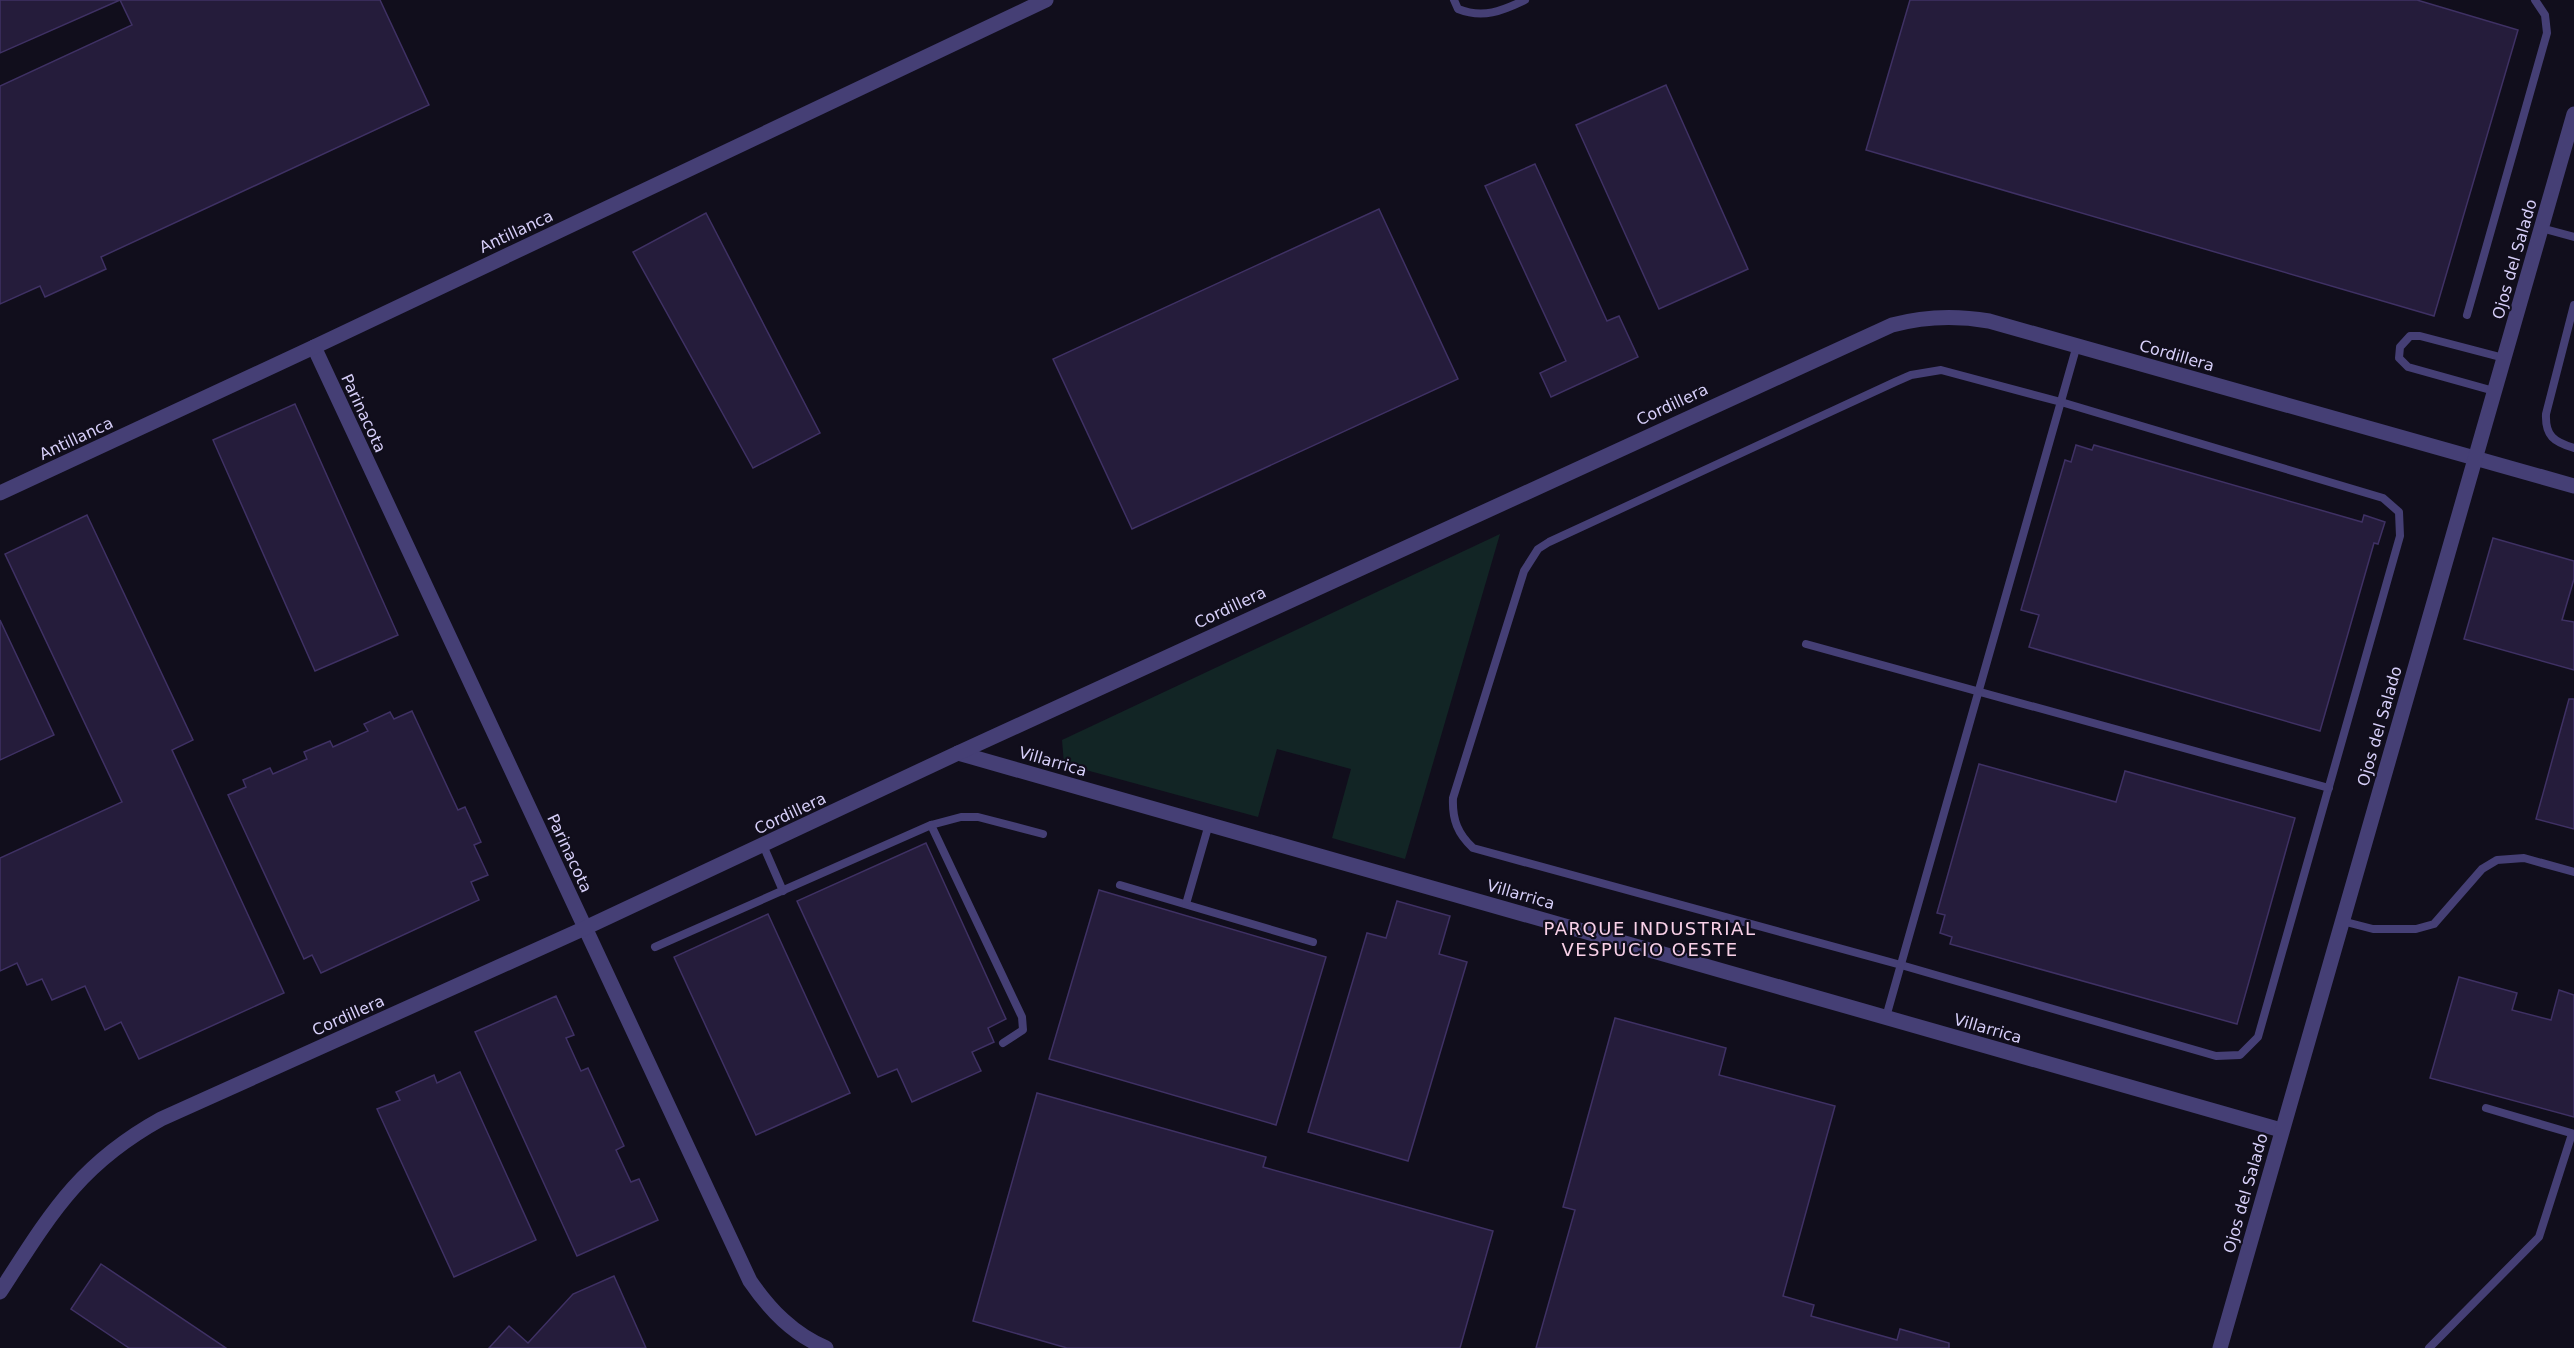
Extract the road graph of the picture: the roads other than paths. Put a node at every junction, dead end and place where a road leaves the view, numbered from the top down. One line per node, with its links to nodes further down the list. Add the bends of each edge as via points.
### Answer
1 (1046, 0): 11 (street, Antillanca)
2 (1454, 0): 3 (lane, via 1458,9 1473,14 1488,14)
3 (1525, 0)
4 (2535, 0): 9 (lane, via 2545,15 2547,33)
5 (2574, 114): 6 (street, Ojos del Salado)
6 (2541, 228): 7 (lane); 12 (street, Ojos del Salado)
7 (2574, 237)
8 (2574, 305): 15 (lane, via 2545,428 2554,440)
9 (2467, 315)
10 (2077, 345): 14 (lane); 16 (street, Cordillera); 21 (street, Cordillera, via 1989,321 1959,317 1928,317 1874,331)
11 (314, 347): 18 (street, Antillanca); 32 (street, Parinacota)
12 (2504, 358): 13 (street, Ojos del Salado); 13 (lane, via 2420,336 2409,336 2400,346 2399,358 2408,367)
13 (2494, 391): 16 (street, Ojos del Salado)
14 (2061, 402): 20 (lane); 22 (lane, via 2383,498 2399,512 2400,536); 35 (lane, via 1941,370 1911,375 1549,542 1534,555 1524,572 1453,798 1456,828 1473,848)
15 (2574, 448)
16 (2476, 458): 17 (street, Cordillera); 31 (street, Ojos del Salado)
17 (2574, 486)
18 (0, 493)
19 (1806, 644): 20 (lane)
20 (1979, 692): 22 (lane); 35 (lane)
21 (958, 753): 23 (street, Villarrica); 26 (street, Cordillera)
22 (2329, 788): 35 (lane, via 2258,1037 2240,1054 2216,1056)
23 (1209, 824): 30 (lane); 36 (street, Villarrica)
24 (931, 825): 25 (lane, via 978,817); 29 (lane); 37 (lane, via 1022,1017 1023,1030)
25 (1043, 834)
26 (763, 845): 29 (lane); 32 (street, Cordillera)
27 (2574, 872): 31 (lane, via 2524,858 2497,860 2482,869 2434,924 2416,929 2373,929)
28 (1120, 885): 30 (lane)
29 (783, 891): 34 (lane)
30 (1186, 904): 33 (lane)
31 (2341, 921): 39 (street, Ojos del Salado)
32 (585, 928): 41 (street, Cordillera, via 141,1130 103,1156 69,1190); 42 (street, Parinacota, via 750,1281 789,1326)
33 (1313, 942)
34 (655, 947)
35 (1901, 965): 36 (lane)
36 (1886, 1017): 39 (street, Villarrica)
37 (1003, 1043)
38 (2486, 1108): 40 (lane)
39 (2282, 1130): 43 (street, Ojos del Salado)
40 (2573, 1134): 44 (lane, via 2539,1237)
41 (0, 1292)
42 (826, 1348)
43 (2220, 1348)
44 (2429, 1348)

